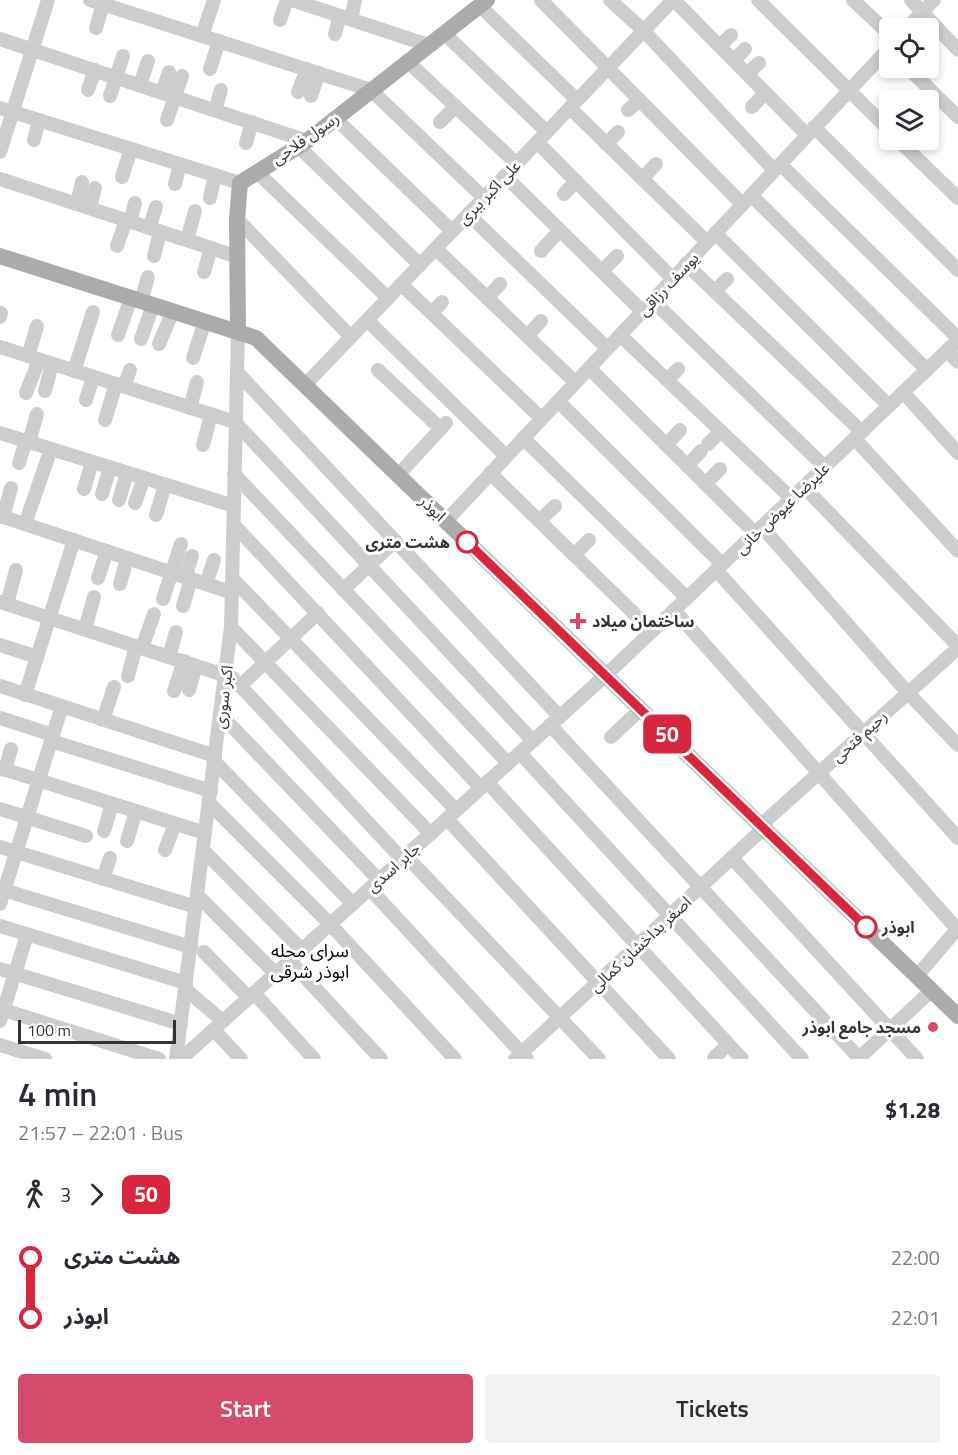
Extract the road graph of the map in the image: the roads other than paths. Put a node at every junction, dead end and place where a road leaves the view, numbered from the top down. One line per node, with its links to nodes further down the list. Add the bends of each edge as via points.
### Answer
1 (48, 0): 30 (street)
2 (214, 0): 25 (street)
3 (287, 0): 18 (street)
4 (292, 0): 16 (street)
5 (355, 0): 16 (street)
6 (541, 0): 39 (street)
7 (610, 0): 21 (street)
8 (674, 0): 21 (street, علی اکبر ببری); 29 (street)
9 (758, 0): 51 (street)
10 (853, 0): 19 (street)
11 (911, 0): 15 (street)
12 (934, 0): 15 (street)
13 (97, 2): 20 (street); 25 (street)
14 (483, 3): 22 (main road, رسول فلاحی); 57 (street)
15 (923, 12): 17 (street); 32 (street)
16 (345, 18): 23 (street); 28 (street)
17 (917, 18)
18 (280, 20)
19 (879, 25)
20 (96, 28)
21 (644, 31): 39 (street, علی اکبر ببری); 84 (street, via 714,97)
22 (444, 33): 28 (main road, رسول فلاحی); 71 (street)
23 (335, 34)
24 (731, 35): 29 (street)
25 (202, 36): 27 (street)
26 (0, 39): 30 (street)
27 (219, 41): 40 (street); 42 (street)
28 (428, 45): 36 (main road, رسول فلاحی)
29 (720, 46): 35 (street)
30 (33, 49): 41 (street); 60 (street)
31 (745, 49): 35 (street)
32 (958, 50)
33 (123, 56): 45 (street)
34 (879, 58): 51 (street, یوسف رزاقی)
35 (734, 60): 44 (street)
36 (407, 61): 50 (main road, رسول فلاحی); 58 (street)
37 (148, 62): 47 (street)
38 (759, 63): 44 (street)
39 (609, 68): 56 (street); 57 (street, علی اکبر ببری)
40 (210, 69)
41 (95, 70): 45 (street); 48 (street)
42 (313, 71): 50 (street); 53 (street)
43 (175, 74): 54 (street)
44 (747, 75): 52 (street)
45 (116, 77): 47 (street); 55 (street)
46 (918, 78): 63 (street)
47 (140, 85): 54 (street)
48 (88, 90)
49 (221, 90): 61 (street)
50 (371, 90): 64 (main road, رسول فلاحی); 97 (street)
51 (849, 90): 67 (street); 70 (street, یوسف رزاقی)
52 (765, 93): 59 (street); 70 (street)
53 (305, 94)
54 (169, 95): 61 (street); 66 (street)
55 (110, 96)
56 (640, 100): 62 (street); 99 (street, via 672,125)
57 (574, 104): 71 (street, علی اکبر ببری); 77 (street)
58 (456, 106): 69 (street); 82 (street)
59 (752, 107)
60 (6, 110): 65 (street); 80 (street)
61 (215, 110): 68 (street)
62 (628, 111)
63 (958, 117)
64 (335, 118): 76 (main road, رسول فلاحی); 109 (street)
65 (39, 120): 73 (street); 78 (street)
66 (167, 120)
67 (879, 120)
68 (252, 122): 75 (street); 76 (street)
69 (440, 122)
70 (811, 131): 84 (street, یوسف رزاقی); 122 (street)
71 (547, 132): 74 (street, علی اکبر ببری)
72 (618, 132): 77 (street)
73 (34, 140)
74 (537, 142): 82 (street, علی اکبر ببری); 91 (street)
75 (246, 143)
76 (302, 143): 85 (main road, رسول فلاحی); 121 (street)
77 (606, 144): 90 (street)
78 (131, 149): 81 (street); 88 (street)
79 (908, 150): 98 (street)
80 (0, 152)
81 (180, 164): 86 (street); 93 (street)
82 (517, 164): 87 (street, علی اکبر ببری)
83 (656, 164): 90 (street)
84 (777, 167): 99 (street, یوسف رزاقی); 150 (street)
85 (257, 172): 92 (main road, رسول فلاحی); 131 (street)
86 (215, 175): 92 (street); 96 (street)
87 (505, 176): 97 (street, علی اکبر ببری); 108 (street)
88 (122, 177)
89 (0, 179): 101 (street)
90 (642, 179): 110 (street)
91 (576, 181): 95 (street); 127 (street)
92 (240, 183): 105 (main road)
93 (175, 184)
94 (89, 185): 101 (street)
95 (564, 194)
96 (210, 198)
97 (484, 198): 104 (street, علی اکبر ببری)
98 (958, 198)
99 (746, 200): 110 (street, یوسف رزاقی); 162 (street)
100 (135, 203): 106 (street)
101 (83, 206): 106 (street)
102 (156, 207): 107 (street)
103 (195, 211): 111 (street)
104 (468, 214): 109 (street, علی اکبر ببری); 153 (street)
105 (237, 219): 119 (main road); 148 (street)
106 (128, 221): 107 (street); 112 (street)
107 (155, 230): 111 (street); 117 (street)
108 (560, 230): 115 (street); 123 (street)
109 (452, 231): 114 (street, علی اکبر ببری)
110 (711, 238): 120 (street, یوسف رزاقی); 124 (street)
111 (187, 240): 113 (street)
112 (117, 246)
113 (211, 248): 119 (street); 125 (street)
114 (436, 249): 121 (street, علی اکبر ببری); 132 (street)
115 (541, 251)
116 (0, 256): 134 (main road, ابوذر)
117 (154, 256)
118 (617, 256): 123 (street)
119 (238, 257): 144 (main road)
120 (686, 264): 127 (street, یوسف رزاقی); 130 (street)
121 (420, 265): 128 (street, علی اکبر ببری)
122 (958, 270)
123 (602, 271): 137 (street)
124 (734, 271): 130 (street); 178 (street)
125 (204, 272)
126 (148, 277): 134 (street)
127 (672, 279): 133 (street, یوسف رزاقی)
128 (402, 284): 131 (street, علی اکبر ببری); 139 (street)
129 (500, 284): 132 (street)
130 (716, 290): 188 (street, via 738,303)
131 (388, 298): 140 (street, علی اکبر ببری)
132 (487, 298): 147 (street)
133 (652, 300): 137 (street, یوسف رزاقی); 173 (street, via 736,371)
134 (142, 301): 136 (main road, ابوذر); 145 (street); 149 (street)
135 (442, 302): 139 (street)
136 (173, 311): 141 (main road, ابوذر); 151 (street)
137 (642, 311): 146 (street, یوسف رزاقی)
138 (93, 312): 163 (street)
139 (432, 313): 182 (street, via 490,359)
140 (368, 320): 148 (street, علی اکبر ببری); 195 (street)
141 (204, 321): 144 (main road, ابوذر); 155 (street)
142 (541, 321): 147 (street)
143 (37, 326): 156 (street)
144 (238, 332): 164 (street, اکبر سوری); 170 (main road, ابوذر, via 256,338)
145 (118, 335)
146 (620, 335): 153 (street, یوسف رزاقی); 166 (street)
147 (527, 336): 168 (street)
148 (351, 337): 170 (street, علی اکبر ببری)
149 (141, 339)
150 (958, 339): 154 (street, علیرضا عیوض خانی)
151 (159, 344)
152 (0, 347): 156 (street)
153 (607, 348): 158 (street, یوسف رزاقی)
154 (947, 351): 157 (street); 162 (street, علیرضا عیوض خانی)
155 (193, 358)
156 (39, 360): 163 (street); 172 (street); 175 (street)
157 (958, 362)
158 (589, 368): 168 (street, یوسف رزاقی); 192 (street)
159 (678, 369): 166 (street)
160 (130, 370): 171 (street)
161 (378, 370): 205 (street, via 443,426)
162 (927, 370): 174 (street, علیرضا عیوض خانی)
163 (74, 371): 165 (street)
164 (237, 372): 184 (street, اکبر سوری); 227 (street)
165 (93, 377): 171 (street); 176 (street)
166 (667, 380): 186 (street)
167 (197, 382): 179 (street)
168 (575, 382): 177 (street, یوسف رزاقی)
169 (758, 382): 173 (street)
170 (305, 385): 205 (main road, ابوذر)
171 (120, 386): 179 (street); 183 (street)
172 (45, 391)
173 (748, 392): 199 (street, via 789,422)
174 (903, 392): 178 (street, علیرضا عیوض خانی); 194 (street)
175 (26, 393)
176 (86, 400)
177 (558, 401): 182 (street, یوسف رزاقی); 236 (street)
178 (889, 406): 188 (street, علیرضا عیوض خانی)
179 (190, 408): 181 (street)
180 (37, 414): 190 (street)
181 (212, 414): 184 (street); 191 (street)
182 (542, 418): 189 (street, یوسف رزاقی)
183 (105, 420)
184 (235, 422): 203 (street, اکبر سوری); 235 (street)
185 (680, 430): 192 (street)
186 (721, 431): 198 (street); 213 (street)
187 (0, 433): 190 (street)
188 (858, 435): 199 (street, علیرضا عیوض خانی); 230 (street)
189 (523, 438): 195 (street, یوسف رزاقی); 246 (street)
190 (27, 442): 193 (street); 197 (street)
191 (203, 445)
192 (666, 445): 198 (street)
193 (51, 449): 196 (street); 222 (street)
194 (958, 453)
195 (506, 456): 204 (street, یوسف رزاقی)
196 (92, 462): 200 (street); 211 (street)
197 (19, 463)
198 (687, 466): 207 (street)
199 (825, 467): 209 (street, علیرضا عیوض خانی)
200 (110, 468): 202 (street); 212 (street)
201 (720, 469): 207 (street)
202 (127, 473): 206 (street); 214 (street)
203 (234, 474): 216 (street, اکبر سوری); 244 (street)
204 (490, 474): 220 (street, یوسف رزاقی); 221 (street)
205 (398, 475): 220 (main road, ابوذر)
206 (144, 478): 208 (street); 215 (street)
207 (705, 484): 224 (street)
208 (165, 485): 216 (street); 218 (street)
209 (804, 486): 213 (street, علیرضا عیوض خانی); 261 (street)
210 (11, 488): 219 (street)
211 (84, 489)
212 (102, 494)
213 (792, 498): 224 (street, علیرضا عیوض خانی)
214 (118, 500)
215 (135, 503)
216 (234, 506): 223 (street, اکبر سوری)
217 (555, 506): 221 (street)
218 (156, 515)
219 (1, 516): 222 (street)
220 (446, 521): 267 (main road, ابوذر)
221 (539, 521): 231 (street)
222 (25, 524): 225 (street)
223 (234, 525): 243 (street, اکبر سوری); 251 (street)
224 (759, 530): 236 (street, علیرضا عیوض خانی); 274 (street)
225 (74, 540): 229 (street); 253 (street)
226 (589, 540): 231 (street)
227 (395, 541): 235 (street); 281 (street)
228 (181, 544): 238 (street)
229 (107, 551): 233 (street); 239 (street)
230 (958, 551)
231 (574, 555): 256 (street)
232 (192, 556): 240 (street)
233 (127, 558): 238 (street); 241 (street)
234 (214, 560): 242 (street)
235 (369, 566): 244 (street); 285 (street)
236 (719, 567): 246 (street, علیرضا عیوض خانی); 282 (street)
237 (16, 570): 248 (street)
238 (171, 572): 240 (street); 247 (street)
239 (98, 578)
240 (188, 578): 242 (street); 249 (street)
241 (120, 584)
242 (206, 584): 243 (street)
243 (233, 586): 254 (street, اکبر سوری); 258 (street)
244 (344, 590): 290 (street)
245 (94, 597): 255 (street)
246 (687, 598): 250 (street, علیرضا عیوض خانی)
247 (163, 599)
248 (4, 603): 253 (street)
249 (183, 606)
250 (674, 610): 256 (street, علیرضا عیوض خانی); 292 (street)
251 (318, 613): 258 (street); 294 (street)
252 (154, 614): 260 (street)
253 (49, 618): 255 (street); 262 (street)
254 (231, 627): 264 (street); 266 (street, اکبر سوری)
255 (85, 629): 260 (street)
256 (652, 631): 267 (street, علیرضا عیوض خانی)
257 (176, 632): 263 (street)
258 (291, 639): 264 (street); 299 (street)
259 (0, 645): 262 (street)
260 (139, 647): 263 (street); 268 (street)
261 (958, 647): 274 (street, رحیم فتحی)
262 (37, 657): 275 (street)
263 (169, 657): 265 (street)
264 (266, 662): 270 (street); 305 (street)
265 (190, 664): 266 (street); 272 (street); 273 (street)
266 (226, 675): 270 (street); 278 (street, اکبر سوری)
267 (606, 675): 277 (main road, ابوذر); 281 (street, جابر اسدی)
268 (128, 676)
269 (0, 686): 275 (street)
270 (240, 686): 313 (street)
271 (114, 687): 280 (street)
272 (189, 690)
273 (174, 691)
274 (908, 693): 282 (street, رحیم فتحی); 286 (street)
275 (25, 694): 276 (street)
276 (62, 706): 280 (street); 284 (street)
277 (641, 709): 283 (street); 302 (main road, ابوذر)
278 (220, 715): 289 (street, اکبر سوری); 317 (street)
279 (0, 718): 284 (street)
280 (103, 720): 289 (street)
281 (555, 721): 285 (street, جابر اسدی); 318 (street)
282 (862, 734): 292 (street, رحیم فتحی); 307 (street)
283 (611, 737)
284 (52, 738): 293 (street); 295 (street)
285 (533, 741): 288 (street, جابر اسدی)
286 (958, 745)
287 (11, 749): 291 (street)
288 (520, 753): 290 (street, جابر اسدی); 322 (street)
289 (215, 759): 295 (street, اکبر سوری); 321 (street)
290 (508, 763): 294 (street, جابر اسدی)
291 (2, 769): 293 (street)
292 (818, 774): 302 (street, رحیم فتحی); 325 (street)
293 (38, 781): 296 (street); 300 (street)
294 (484, 785): 299 (street, جابر اسدی); 327 (street)
295 (210, 797): 304 (street, اکبر سوری); 323 (street)
296 (112, 804): 298 (street); 303 (street)
297 (0, 809): 300 (street)
298 (136, 812): 301 (street); 308 (street)
299 (452, 814): 305 (street, جابر اسدی); 335 (street)
300 (27, 817): 306 (street); 312 (street)
301 (175, 824): 304 (street); 310 (street)
302 (762, 827): 315 (street, اصغر بداخشان کمالی); 334 (main road, ابوذر)
303 (105, 831)
304 (205, 833): 311 (street, اکبر سوری)
305 (430, 834): 313 (street, جابر اسدی)
306 (86, 836)
307 (958, 838)
308 (127, 841)
309 (0, 847): 312 (street)
310 (165, 850)
311 (203, 850): 320 (street, اکبر سوری); 329 (street)
312 (16, 852): 316 (street); 319 (street)
313 (404, 857): 317 (street, جابر اسدی); 341 (street)
314 (110, 858): 316 (street)
315 (732, 858): 318 (street, اصغر بداخشان کمالی); 344 (street)
316 (104, 879): 320 (street)
317 (374, 884): 321 (street, جابر اسدی); 347 (street)
318 (702, 886): 322 (street, اصغر بداخشان کمالی); 361 (street)
319 (1, 894): 328 (street)
320 (197, 901): 328 (street, اکبر سوری); 333 (street)
321 (353, 904): 323 (street, جابر اسدی)
322 (669, 916): 327 (street, اصغر بداخشان کمالی); 360 (street)
323 (330, 924): 329 (street, جابر اسدی); 356 (street)
324 (0, 926): 326 (street)
325 (958, 929): 334 (street)
326 (27, 934): 332 (street); 336 (street)
327 (637, 946): 335 (street, اصغر بداخشان کمالی); 345 (street)
328 (197, 949): 336 (street, اکبر سوری); 338 (street)
329 (302, 950): 330 (street, جابر اسدی)
330 (290, 961): 333 (street, جابر اسدی); 355 (street)
331 (0, 969): 332 (street)
332 (15, 974): 339 (street); 342 (street)
333 (276, 974): 338 (street, جابر اسدی)
334 (917, 976): 337 (main road, ابوذر)
335 (599, 981): 341 (street, اصغر بداخشان کمالی); 358 (street)
336 (186, 986): 342 (street, اکبر سوری); 343 (street)
337 (932, 990): 340 (main road, ابوذر); 344 (street)
338 (251, 996): 343 (street, جابر اسدی); 354 (street)
339 (1, 1013): 350 (street)
340 (958, 1016)
341 (561, 1017): 347 (street, اصغر بداخشان کمالی); 357 (street)
342 (181, 1024): 351 (street, اکبر سوری)
343 (218, 1025): 352 (street, جابر اسدی); 353 (street)
344 (889, 1030): 361 (street); 362 (street)
345 (728, 1044): 348 (street); 359 (street)
346 (0, 1045): 349 (street)
347 (521, 1057)
348 (714, 1058)
349 (45, 1059)
350 (159, 1059)
351 (176, 1059)
352 (181, 1059)
353 (241, 1059)
354 (314, 1059)
355 (381, 1059)
356 (455, 1059)
357 (599, 1059)
358 (669, 1059)
359 (742, 1059)
360 (802, 1059)
361 (859, 1059)
362 (917, 1059)

